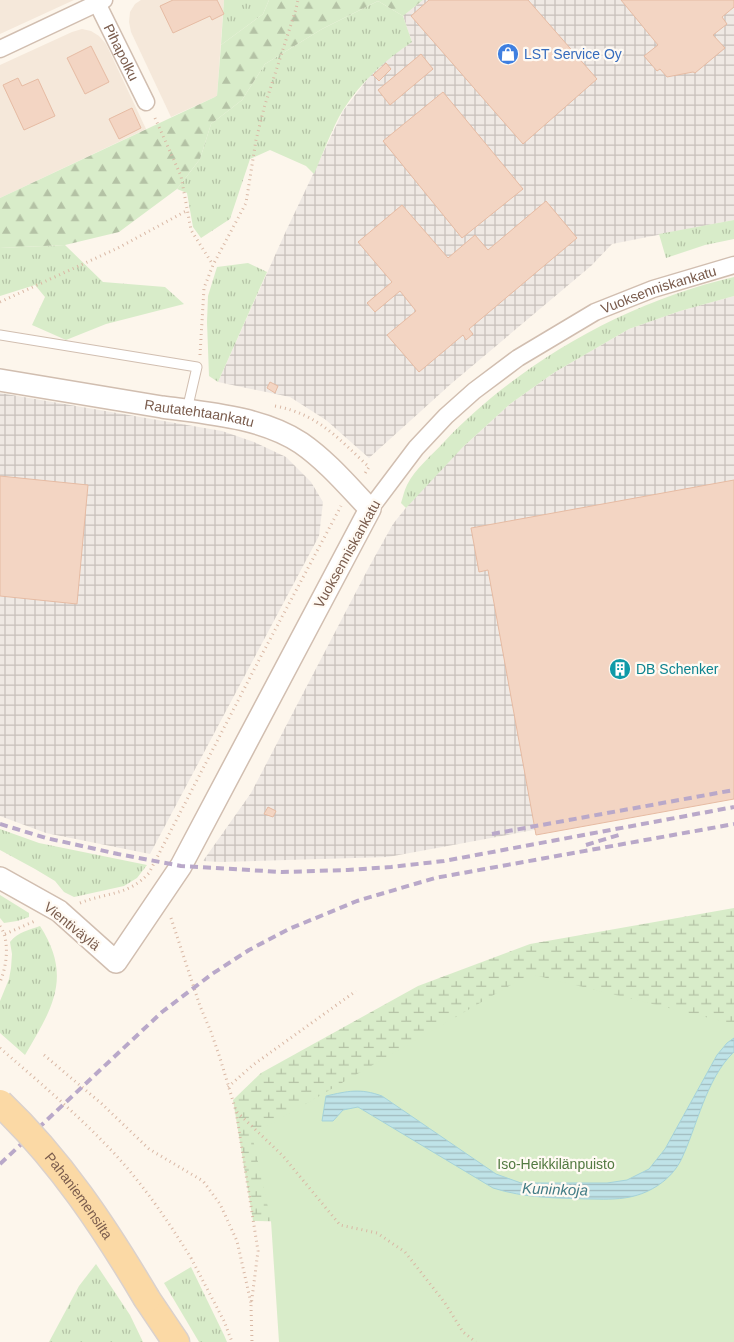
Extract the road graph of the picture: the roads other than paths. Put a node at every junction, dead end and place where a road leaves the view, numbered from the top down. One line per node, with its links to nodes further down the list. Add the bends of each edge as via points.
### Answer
1 (101, 1): 2 (street); 3 (street, Pihapolku)
2 (0, 49)
3 (146, 102)
4 (734, 265): 8 (street, Vuoksenniskankatu, via 653,289 595,312 518,358 446,416 416,448)
5 (0, 335): 7 (lane, via 197,368)
6 (0, 380): 7 (street, Rautatehtaankatu)
7 (187, 410): 8 (street, Rautatehtaankatu, via 251,422 300,443 324,462)
8 (370, 509): 10 (street, Vuoksenniskankatu, via 184,860)
9 (0, 878): 10 (street, Vientiväylä, via 59,911)
10 (116, 962)
11 (0, 1103): 12 (main road, Pahaniemensilta, bridge, via 76,1188)
12 (147, 1299): 13 (main road); 14 (main road)
13 (163, 1342)
14 (176, 1342)

